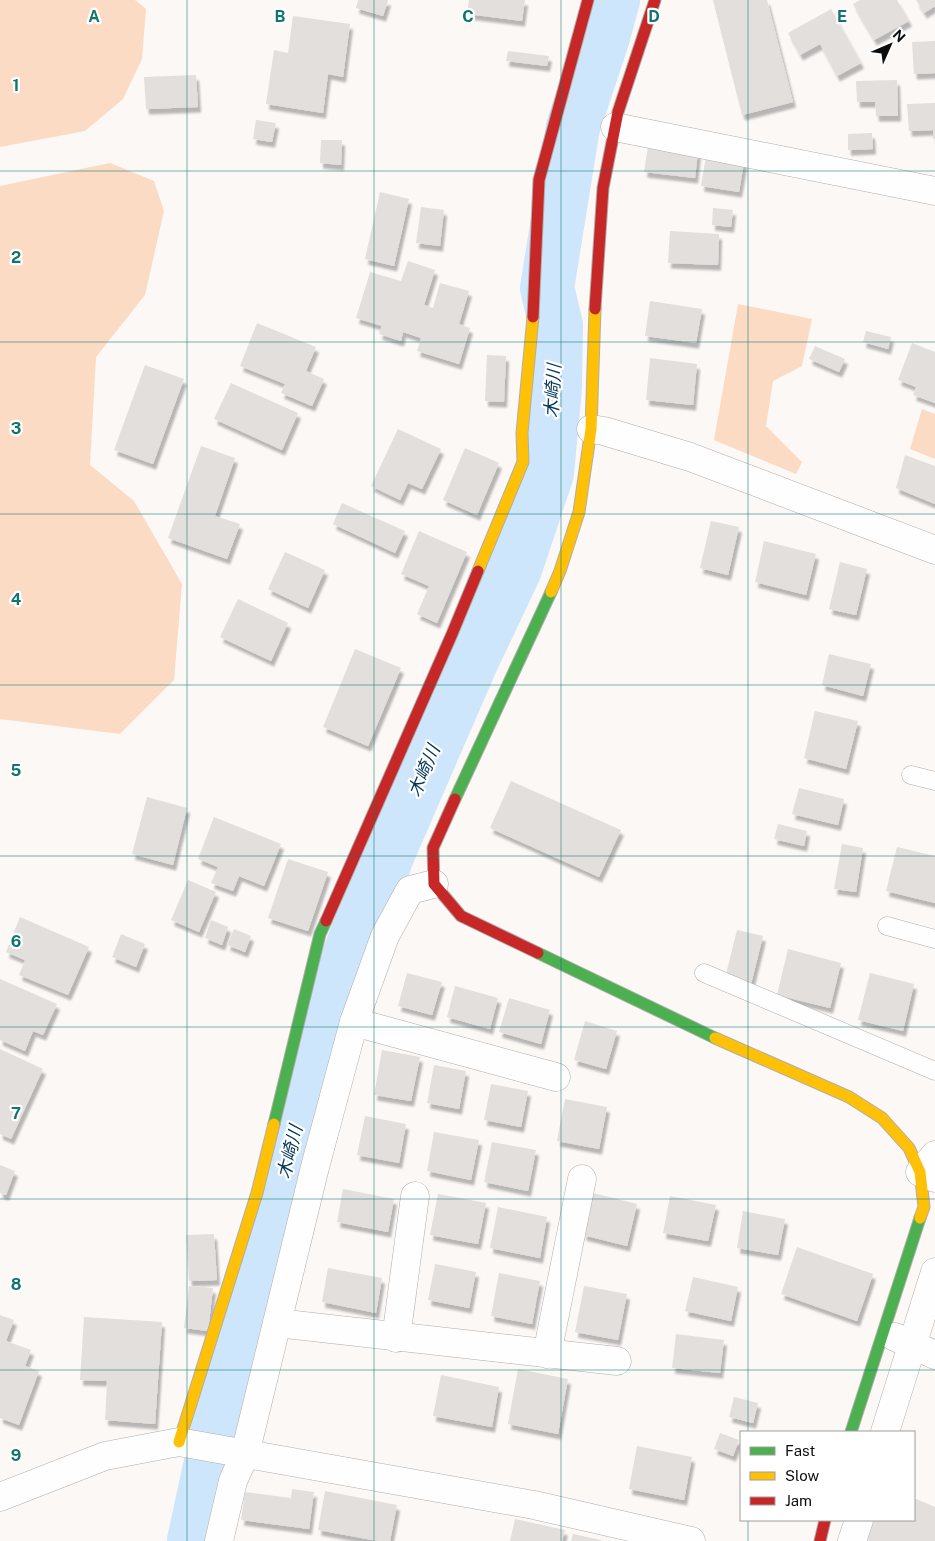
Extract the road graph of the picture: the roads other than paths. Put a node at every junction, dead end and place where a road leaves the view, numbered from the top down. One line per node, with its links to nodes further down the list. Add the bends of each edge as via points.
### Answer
1 (588, 0): 28 (street, via 539,180 532,336 522,434 524,462 320,934 257,1193)
2 (655, 0): 3 (street)
3 (615, 127): 4 (street); 5 (street, via 603,188)
4 (935, 191)
5 (591, 429): 6 (street, via 690,457); 9 (street, via 579,512 560,571 433,848)
6 (935, 550)
7 (911, 775): 8 (lane)
8 (935, 781)
9 (434, 884): 13 (street, via 410,890 385,936); 16 (street, via 460,916 684,1024 849,1097 882,1118)
10 (887, 926): 11 (lane)
11 (935, 939)
12 (704, 973): 14 (lane)
13 (354, 1022): 15 (street); 20 (street)
14 (935, 1071)
15 (556, 1077)
16 (930, 1168): 21 (street, via 924,1207)
17 (582, 1179): 24 (street)
18 (415, 1196): 22 (street)
19 (935, 1272): 23 (street)
20 (277, 1323): 22 (street); 29 (street)
21 (884, 1332): 23 (street); 26 (street)
22 (396, 1338): 24 (street)
23 (923, 1350): 27 (street)
24 (547, 1354): 25 (street)
25 (617, 1361)
26 (851, 1431)
27 (885, 1431)
28 (179, 1442): 29 (street); 30 (street, via 105,1456)
29 (245, 1454): 33 (street, via 233,1481); 34 (street, via 534,1505)
30 (5, 1489)
31 (825, 1521): 35 (street)
32 (859, 1521): 36 (street)
33 (219, 1541)
34 (691, 1541)
35 (820, 1541)
36 (852, 1541)

